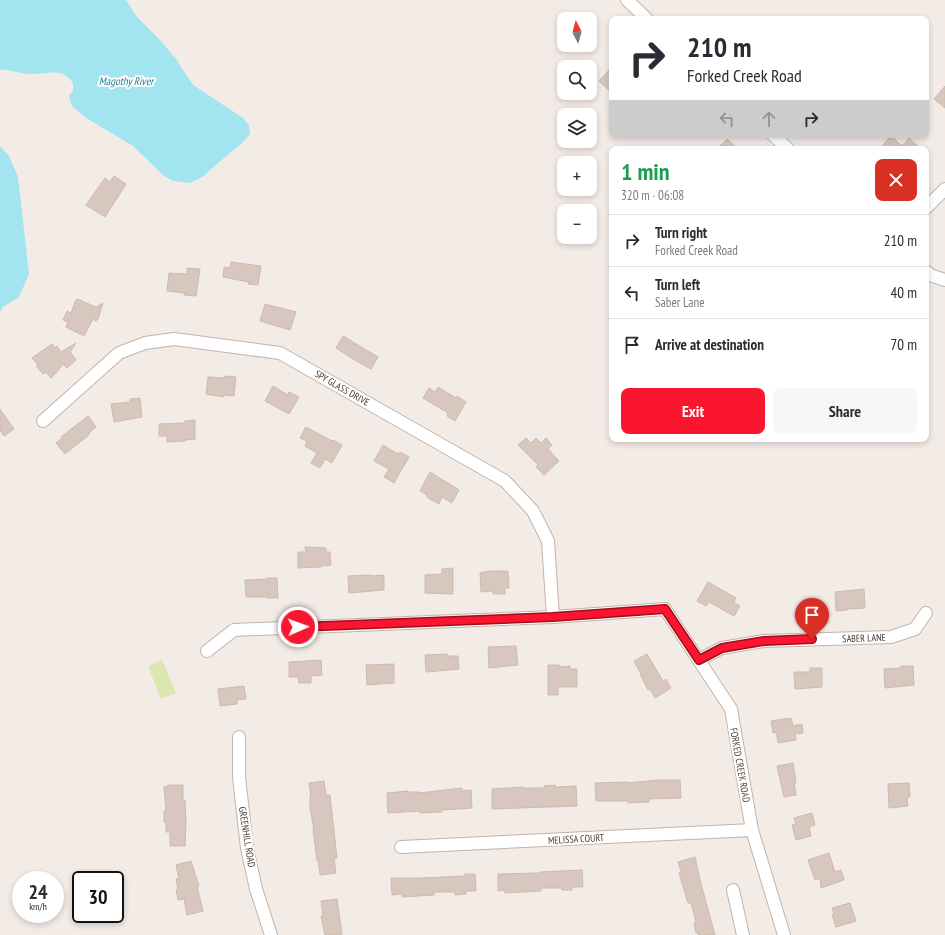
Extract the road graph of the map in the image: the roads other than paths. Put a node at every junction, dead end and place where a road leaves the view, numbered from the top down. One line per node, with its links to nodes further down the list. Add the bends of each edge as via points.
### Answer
1 (627, 0): 2 (street)
2 (645, 16)
3 (776, 138): 4 (street)
4 (785, 146)
5 (945, 189): 6 (street)
6 (929, 205)
7 (929, 273): 8 (street)
8 (945, 280)
9 (43, 421): 11 (street, SPY GLASS DRIVE, via 119,353 145,343 174,339 280,353 505,482 533,511 548,541)
10 (926, 613): 13 (street, SABER LANE, via 915,629 892,637 764,641 722,648)
11 (553, 617): 12 (street, via 234,630); 13 (street, FORKED CREEK ROAD, via 665,609)
12 (207, 651)
13 (699, 660): 15 (street, FORKED CREEK ROAD, via 731,709)
14 (239, 737): 18 (street, GREENHILL ROAD, via 239,777 247,848 256,889)
15 (752, 830): 16 (street, MELISSA COURT); 20 (street, FORKED CREEK ROAD)
16 (401, 847)
17 (733, 890): 19 (street)
18 (271, 935)
19 (743, 935)
20 (784, 935)

